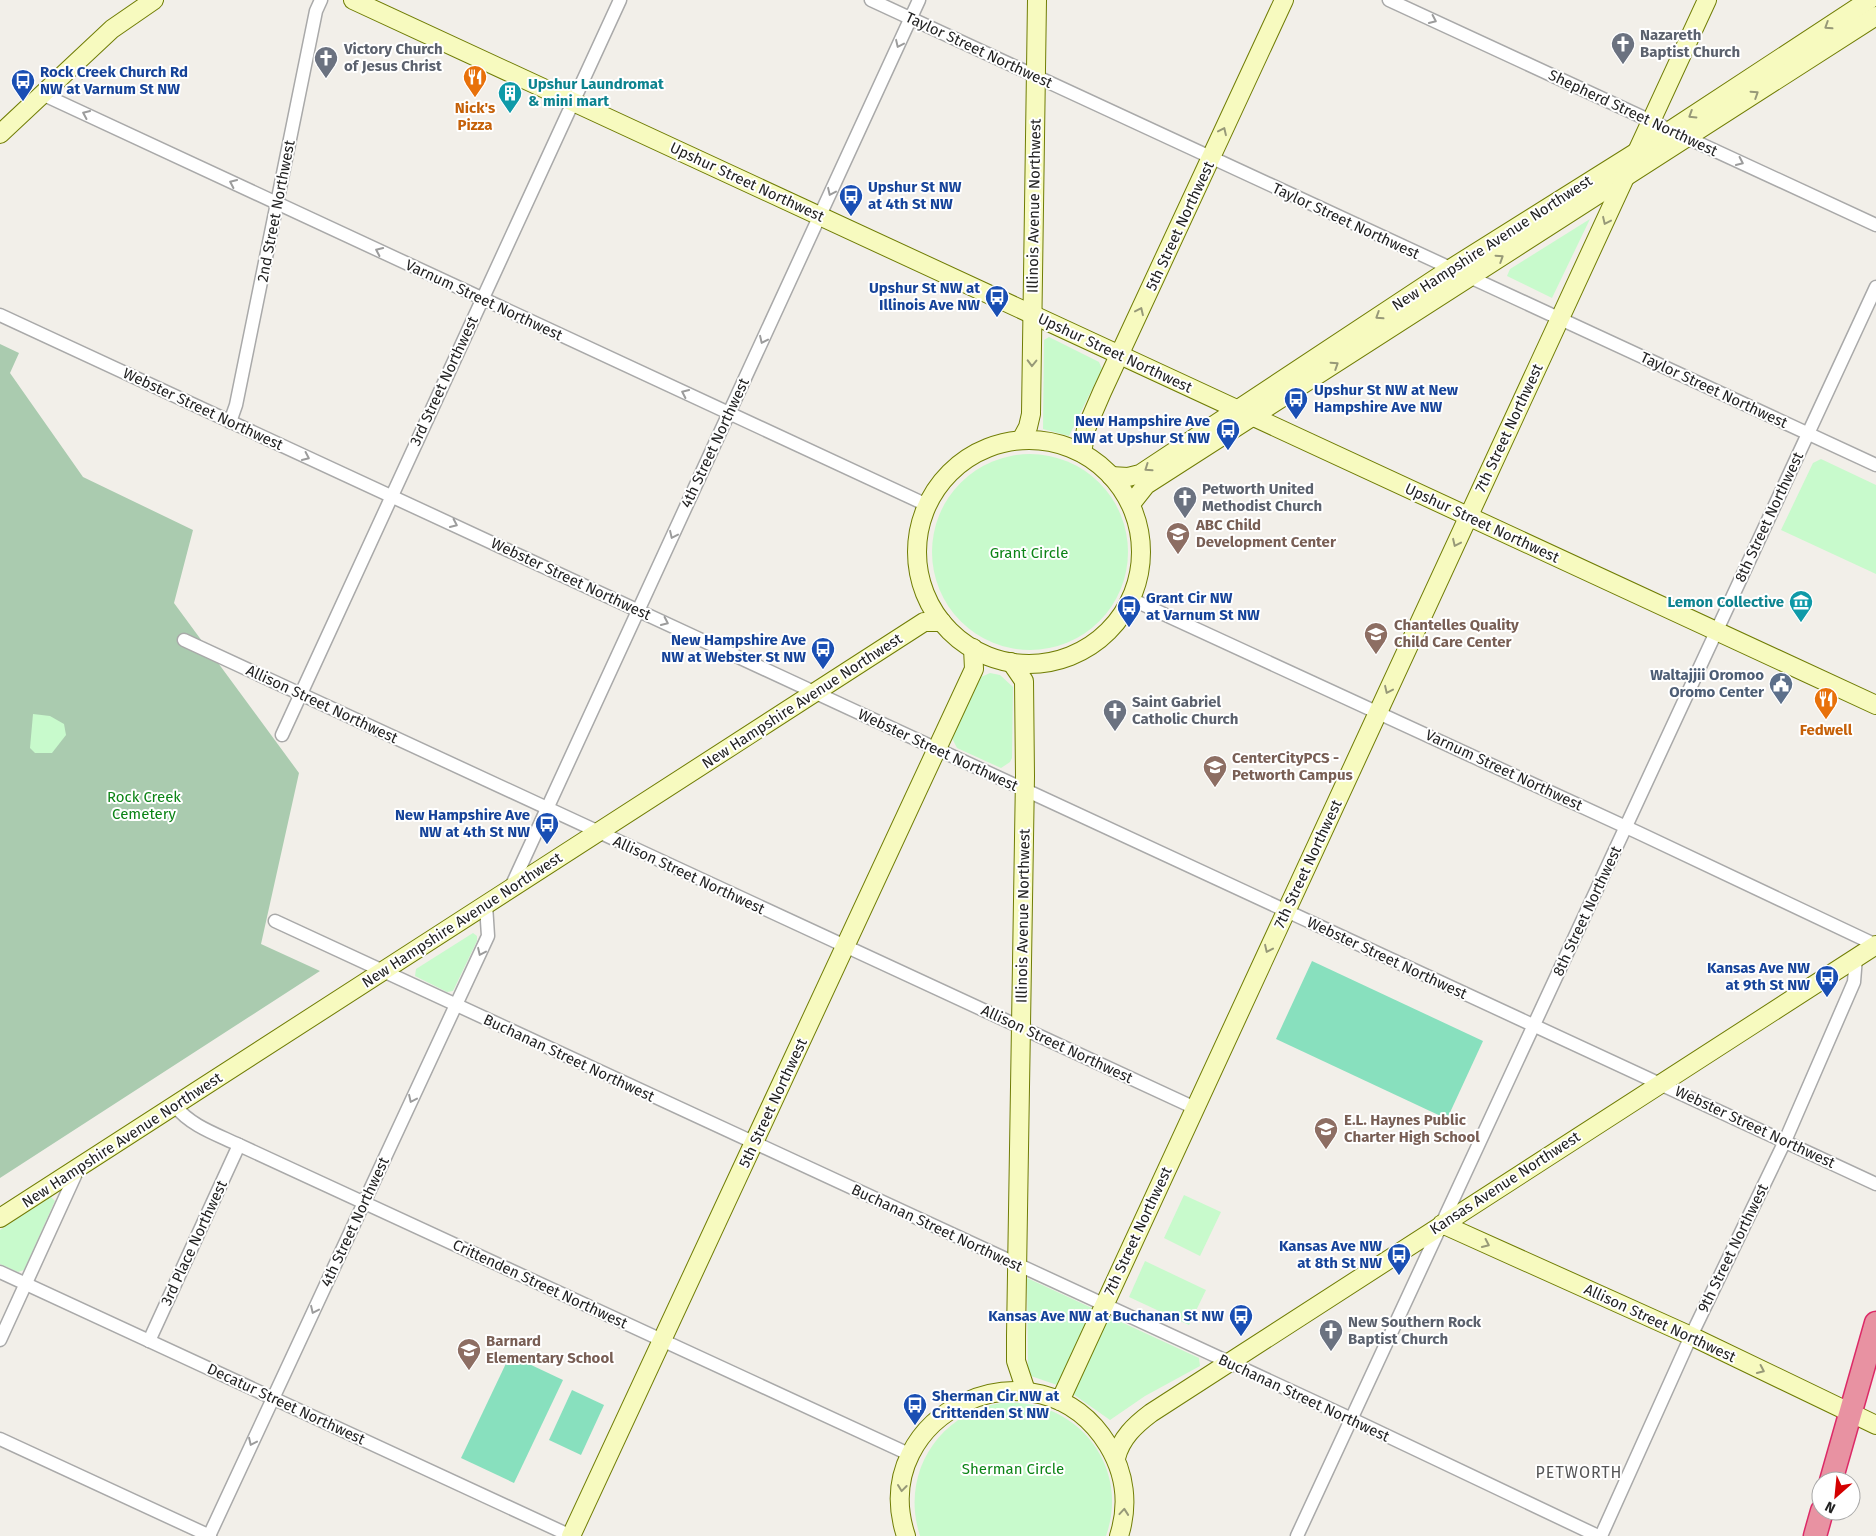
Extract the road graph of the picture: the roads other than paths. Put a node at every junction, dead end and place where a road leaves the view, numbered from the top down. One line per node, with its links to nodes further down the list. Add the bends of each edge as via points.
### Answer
1 (154, 0): 15 (street, via 112,29)
2 (320, 0): 24 (street, 2nd Street Northwest)
3 (354, 0): 16 (street, Upshur Street Northwest)
4 (620, 0): 16 (street, 3rd Street Northwest)
5 (872, 0): 13 (street, Taylor Street Northwest)
6 (920, 0): 13 (street, 4th Street Northwest)
7 (1037, 0): 14 (street, Illinois Avenue Northwest)
8 (1284, 0): 22 (street, 5th Street Northwest, one-way to 8)
9 (1389, 0): 17 (street, Shepherd Street Northwest, one-way to 17)
10 (1707, 0): 17 (street, 7th Street Northwest)
11 (1869, 0): 18 (street, New Hampshire Avenue Northwest, one-way to 18)
12 (1876, 16): 20 (street, New Hampshire Avenue Northwest, one-way to 12)
13 (911, 18): 14 (street, Taylor Street Northwest); 25 (street, 4th Street Northwest, one-way to 25)
14 (1036, 77): 22 (street, Taylor Street Northwest); 31 (street, Illinois Avenue Northwest)
15 (42, 94): 19 (street); 24 (street, Varnum Street Northwest, one-way to 15)
16 (574, 102): 25 (street, Upshur Street Northwest); 30 (street, 3rd Street Northwest)
17 (1652, 122): 18 (street, Shepherd Street Northwest); 21 (street, 7th Street Northwest)
18 (1669, 130): 20 (street, Shepherd Street Northwest); 21 (street, New Hampshire Avenue Northwest)
19 (0, 134)
20 (1687, 138): 23 (street, New Hampshire Avenue Northwest); 26 (street, Shepherd Street Northwest, one-way to 26)
21 (1640, 149): 23 (street, 7th Street Northwest); 27 (street, New Hampshire Avenue Northwest)
22 (1211, 158): 27 (street, Taylor Street Northwest); 34 (street, 5th Street Northwest, one-way to 22)
23 (1626, 177): 28 (street, New Hampshire Avenue Northwest, one-way to 23); 33 (street, 7th Street Northwest, one-way to 33)
24 (277, 204): 30 (street, Varnum Street Northwest, one-way to 24); 38 (street, 2nd Street Northwest, via 238,397)
25 (820, 216): 31 (street, Upshur Street Northwest); 36 (street, 4th Street Northwest, one-way to 36)
26 (1876, 226)
27 (1450, 270): 28 (street, Taylor Street Northwest); 35 (street, New Hampshire Avenue Northwest, one-way to 35)
28 (1469, 278): 33 (street, Taylor Street Northwest, via 1489,284); 37 (street, New Hampshire Avenue Northwest, one-way to 28)
29 (1876, 287): 39 (street, 8th Street Northwest)
30 (482, 299): 36 (street, Varnum Street Northwest, one-way to 30); 44 (street, 3rd Street Northwest)
31 (1032, 314): 34 (street, Upshur Street Northwest); 40 (street, Illinois Avenue Northwest, one-way to 40, via 1031,414)
32 (0, 315): 38 (street, Webster Street Northwest)
33 (1560, 318): 39 (street, Taylor Street Northwest); 47 (street, 7th Street Northwest)
34 (1120, 355): 35 (street, Upshur Street Northwest); 41 (street, 5th Street Northwest, via 1086,429)
35 (1235, 409): 37 (street, Upshur Street Northwest); 43 (street, New Hampshire Avenue Northwest, one-way to 43, via 1140,474)
36 (729, 413): 46 (street, Varnum Street Northwest); 50 (street, 4th Street Northwest, one-way to 50)
37 (1253, 418): 45 (street, New Hampshire Avenue Northwest, via 1146,485); 47 (street, Upshur Street Northwest)
38 (230, 422): 44 (street, Webster Street Northwest, one-way to 44)
39 (1808, 434): 42 (street, Taylor Street Northwest); 53 (street, 8th Street Northwest)
40 (1021, 440): 41 (street, via 1049,442); 46 (street, via 992,446 965,460 943,480)
41 (1082, 453): 43 (street)
42 (1876, 466)
43 (1111, 476): 45 (street)
44 (392, 496): 50 (street, Webster Street Northwest, one-way to 50); 62 (street, 3rd Street Northwest)
45 (1131, 504): 48 (street, via 1141,555)
46 (927, 505): 49 (street, via 920,527 917,556)
47 (1469, 516): 53 (street, Upshur Street Northwest); 64 (street, 7th Street Northwest, one-way to 64)
48 (1131, 599): 58 (street, via 1113,626 1093,644 1070,656); 64 (street, Varnum Street Northwest)
49 (929, 602): 51 (street); 52 (street)
50 (639, 610): 61 (street, Webster Street Northwest, one-way to 61); 68 (street, 4th Street Northwest)
51 (924, 622): 52 (street); 61 (street, New Hampshire Avenue Northwest)
52 (942, 622): 55 (street)
53 (1717, 630): 63 (street, Upshur Street Northwest); 69 (street, 8th Street Northwest)
54 (188, 642): 62 (street, Allison Street Northwest)
55 (973, 648): 56 (street); 59 (street, 5th Street Northwest)
56 (992, 657): 57 (street); 59 (street)
57 (1011, 662): 58 (street); 60 (street)
58 (1040, 663): 60 (street)
59 (974, 669): 66 (street, 5th Street Northwest)
60 (1024, 681): 67 (street, Illinois Avenue Northwest)
61 (814, 693): 66 (street, Webster Street Northwest); 70 (street, New Hampshire Avenue Northwest)
62 (300, 694): 65 (street, 3rd Street Northwest); 68 (street, Allison Street Northwest)
63 (1876, 705)
64 (1378, 712): 69 (street, Varnum Street Northwest); 73 (street, 7th Street Northwest)
65 (282, 735)
66 (937, 749): 67 (street, Webster Street Northwest); 76 (street, 5th Street Northwest)
67 (1025, 789): 73 (street, Webster Street Northwest); 81 (street, Illinois Avenue Northwest)
68 (547, 808): 70 (street, Allison Street Northwest); 71 (street, 4th Street Northwest)
69 (1626, 827): 75 (street, Varnum Street Northwest); 80 (street, 8th Street Northwest)
70 (598, 832): 71 (street, New Hampshire Avenue Northwest); 76 (street, Allison Street Northwest)
71 (511, 887): 72 (street, New Hampshire Avenue Northwest)
72 (486, 905): 78 (street, New Hampshire Avenue Northwest); 79 (street, 4th Street Northwest, one-way to 79, via 488,936)
73 (1286, 910): 80 (street, Webster Street Northwest); 84 (street, 7th Street Northwest, one-way to 84)
74 (275, 921): 78 (street, Buchanan Street Northwest)
75 (1876, 945): 77 (street, Kansas Avenue Northwest)
76 (845, 946): 81 (street, Allison Street Northwest); 86 (street, 5th Street Northwest)
77 (1856, 957): 82 (street, Kansas Avenue Northwest); 85 (street, 9th Street Northwest, via 1854,982)
78 (382, 972): 79 (street, Buchanan Street Northwest); 83 (street, New Hampshire Avenue Northwest)
79 (456, 1006): 86 (street, Buchanan Street Northwest); 90 (street, 4th Street Northwest, one-way to 90)
80 (1534, 1025): 82 (street, Webster Street Northwest); 92 (street, 8th Street Northwest)
81 (1021, 1027): 84 (street, Allison Street Northwest); 93 (street, Illinois Avenue Northwest)
82 (1660, 1083): 85 (street, Webster Street Northwest); 92 (street, Kansas Avenue Northwest)
83 (175, 1106): 87 (street, Crittenden Street Northwest, via 198,1125); 88 (street, New Hampshire Avenue Northwest)
84 (1195, 1108): 96 (street, 7th Street Northwest)
85 (1785, 1141): 89 (street, Webster Street Northwest); 98 (street, 9th Street Northwest)
86 (754, 1144): 93 (street, Buchanan Street Northwest); 100 (street, 5th Street Northwest)
87 (239, 1145): 90 (street, Crittenden Street Northwest); 101 (street, 3rd Place Northwest)
88 (80, 1167): 91 (street, New Hampshire Avenue Northwest); 95 (street)
89 (1876, 1184)
90 (364, 1203): 100 (street, Crittenden Street Northwest); 106 (street, 4th Street Northwest, one-way to 106)
91 (0, 1218)
92 (1442, 1224): 98 (street, Allison Street Northwest, one-way to 98); 103 (street, Kansas Avenue Northwest); 109 (street, 8th Street Northwest)
93 (1017, 1265): 96 (street, Buchanan Street Northwest); 102 (street, Illinois Avenue Northwest)
94 (0, 1272): 95 (street, Decatur Street Northwest)
95 (26, 1284): 99 (street); 101 (street, Decatur Street Northwest)
96 (1104, 1305): 103 (street, Buchanan Street Northwest); 107 (street, 7th Street Northwest)
97 (1876, 1323): 108 (highway)
98 (1691, 1336): 108 (street, Allison Street Northwest, one-way to 108); 123 (street, 9th Street Northwest)
99 (0, 1340)
100 (662, 1340): 114 (street, Crittenden Street Northwest); 119 (street, 5th Street Northwest)
101 (149, 1341): 106 (street, Decatur Street Northwest)
102 (1016, 1361): 104 (street, Illinois Avenue Northwest); 105 (street, Illinois Avenue Northwest)
103 (1229, 1363): 109 (street, Buchanan Street Northwest); 110 (street, Kansas Avenue Northwest)
104 (1001, 1391): 105 (street); 114 (street, via 973,1398 946,1412 924,1434)
105 (1026, 1391): 107 (street)
106 (273, 1398): 118 (street, 4th Street Northwest, one-way to 118); 119 (street, Decatur Street Northwest)
107 (1060, 1401): 112 (street)
108 (1851, 1412): 111 (street, Allison Street Northwest); 116 (highway)
109 (1351, 1419): 122 (street, 8th Street Northwest); 123 (street, Buchanan Street Northwest)
110 (1136, 1424): 112 (street, Kansas Avenue Northwest, via 1101,1430); 115 (street, Kansas Avenue Northwest, via 1124,1439)
111 (1876, 1425)
112 (1095, 1427): 115 (street)
113 (0, 1439): 118 (street)
114 (911, 1455): 120 (street, one-way to 120, via 901,1491)
115 (1116, 1458): 121 (street, one-way to 115, via 1125,1496)
116 (1834, 1471)
117 (1819, 1521): 124 (highway)
118 (210, 1536)
119 (571, 1536)
120 (906, 1536)
121 (1120, 1536)
122 (1297, 1536)
123 (1599, 1536)
124 (1815, 1536)

